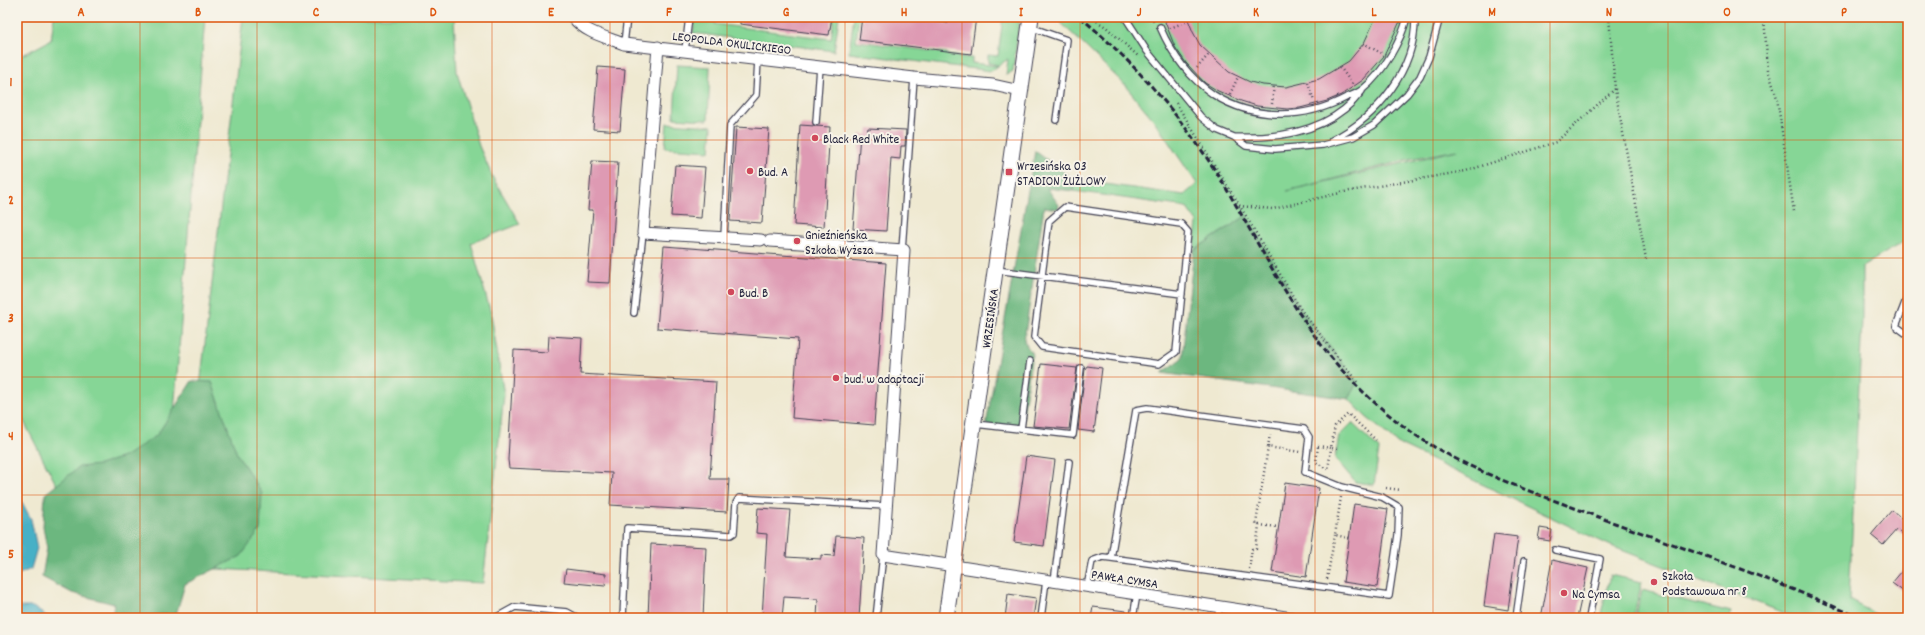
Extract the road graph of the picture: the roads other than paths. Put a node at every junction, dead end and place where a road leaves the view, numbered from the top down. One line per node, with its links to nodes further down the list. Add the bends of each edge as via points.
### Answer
1 (573, 17): 12 (street, via 589,31)
2 (627, 17): 12 (lane)
3 (689, 17): 14 (lane)
4 (1125, 17): 22 (lane, via 1147,51 1192,107 1217,130)
5 (1407, 17): 18 (lane, via 1396,47 1381,70)
6 (1415, 17): 23 (lane, via 1415,35 1410,52 1405,68 1395,84 1361,121)
7 (1437, 17): 11 (lane)
8 (1440, 17): 11 (lane)
9 (1030, 22): 19 (street, WRZESIŃSKA); 20 (lane, via 1067,40)
10 (1160, 27): 18 (lane, via 1177,60 1205,88 1216,96 1252,110 1286,115 1304,114 1333,105)
11 (1437, 31): 23 (lane, via 1420,77 1407,94 1374,125 1353,138)
12 (624, 44): 13 (street)
13 (658, 48): 14 (street, LEOPOLDA OKULICKIEGO); 24 (street, LEOPOLDA OKULICKIEGO)
14 (685, 51): 15 (street, LEOPOLDA OKULICKIEGO)
15 (758, 60): 16 (street, LEOPOLDA OKULICKIEGO); 25 (lane, via 756,95 730,125)
16 (820, 67): 17 (street, LEOPOLDA OKULICKIEGO); 21 (lane)
17 (914, 78): 19 (street, LEOPOLDA OKULICKIEGO, via 993,85); 26 (lane)
18 (1364, 89): 22 (lane, via 1348,106 1307,130 1271,137)
19 (1020, 91): 27 (street, WRZESIŃSKA)
20 (1056, 120)
21 (816, 122)
22 (1234, 138): 23 (lane, via 1246,146 1258,148)
23 (1323, 145)
24 (644, 233): 25 (street); 31 (lane, LEOPOLDA OKULICKIEGO)
25 (724, 237): 26 (street)
26 (902, 250): 38 (street)
27 (995, 270): 28 (lane); 35 (street, WRZESIŃSKA)
28 (1042, 276): 29 (lane); 29 (lane, via 1049,221 1065,207 1181,224 1188,232); 29 (lane, via 1034,337 1042,347 1159,364 1176,352)
29 (1182, 294)
30 (1908, 295): 32 (lane, via 1896,326)
31 (634, 313)
32 (1908, 335)
33 (1030, 361): 36 (lane)
34 (1080, 368): 36 (lane, via 1073,435)
35 (974, 424): 36 (lane); 43 (street, WRZESIŃSKA)
36 (1021, 429)
37 (1069, 462): 44 (lane)
38 (886, 506): 40 (street); 51 (lane, via 739,498 736,503 734,533 731,535 627,528)
39 (1555, 550): 58 (lane, via 1600,560)
40 (883, 555): 43 (street, PAWŁA CYMSA); 52 (lane)
41 (1111, 558): 41 (lane, via 1389,596 1398,535 1399,506 1382,497 1342,487 1305,472 1309,437 1304,430 1147,408 1136,410); 45 (lane, via 1103,557 1092,561)
42 (1524, 561): 57 (lane)
43 (954, 567): 44 (street, PAWŁA CYMSA); 53 (street, WRZESIŃSKA)
44 (1050, 581): 45 (street, PAWŁA CYMSA); 54 (lane)
45 (1087, 587): 46 (street, PAWŁA CYMSA)
46 (1137, 594): 47 (street, PAWŁA CYMSA); 55 (lane)
47 (1218, 612): 48 (street, PAWŁA CYMSA)
48 (1260, 616): 56 (street, PAWŁA CYMSA)
49 (495, 618): 50 (lane, via 515,607 567,612)
50 (578, 618)
51 (623, 618)
52 (876, 618)
53 (946, 618)
54 (1042, 618)
55 (1133, 618)
56 (1292, 618)
57 (1516, 618)
58 (1589, 618)

